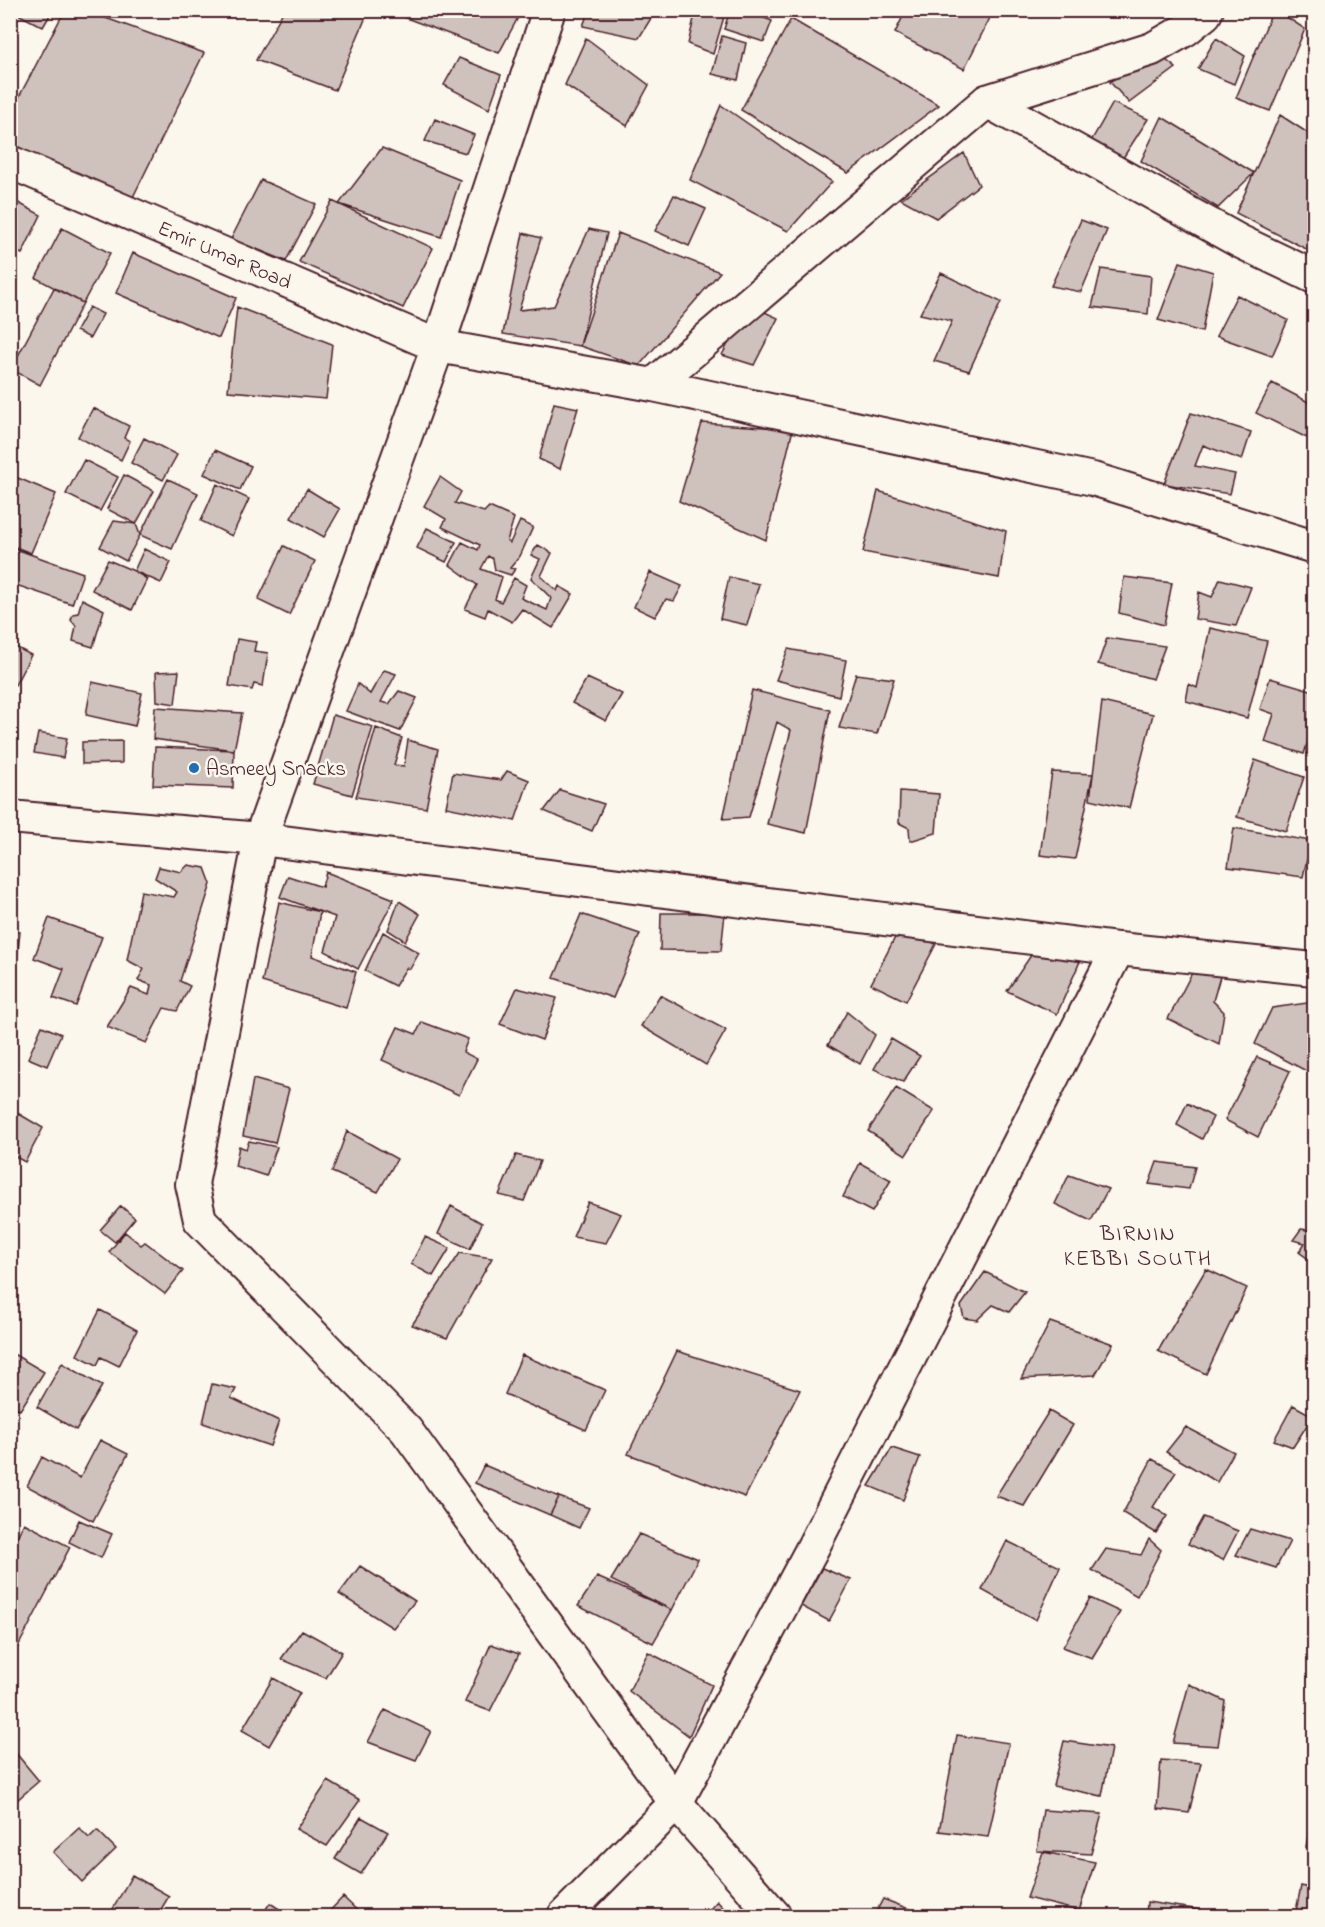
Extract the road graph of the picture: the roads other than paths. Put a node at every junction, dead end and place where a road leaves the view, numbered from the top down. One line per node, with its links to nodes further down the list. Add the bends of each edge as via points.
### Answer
1 (549, 10): 6 (street)
2 (1207, 10): 3 (street, via 1185,30 1152,49)
3 (987, 101): 5 (street, via 1239,241); 7 (street)
4 (10, 162): 6 (street, Emir Umar Road)
5 (1314, 277)
6 (438, 346): 7 (street, Emir Umar Road); 10 (street)
7 (653, 385): 8 (street, Emir Umar Road, via 1093,479)
8 (1314, 547)
9 (10, 817): 10 (street)
10 (260, 839): 11 (street); 13 (street, via 192,1184 200,1220 406,1430)
11 (1118, 949): 12 (street); 13 (street, via 811,1551)
12 (1314, 969)
13 (676, 1803): 14 (street); 15 (street)
14 (564, 1917)
15 (775, 1917)

